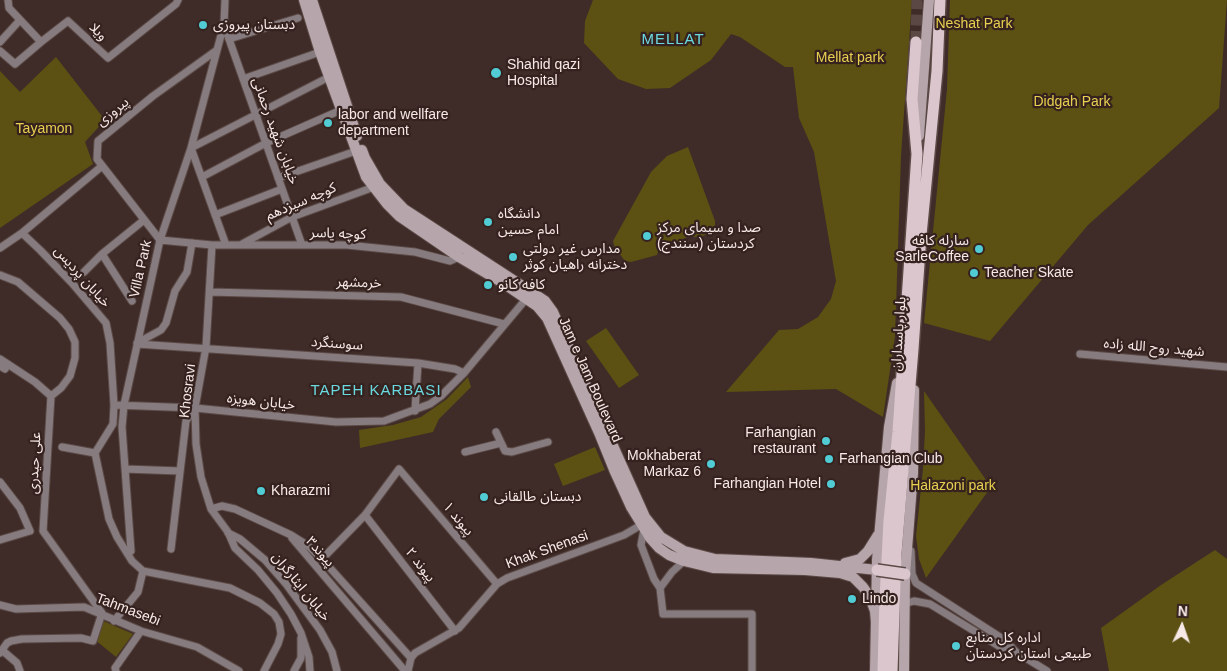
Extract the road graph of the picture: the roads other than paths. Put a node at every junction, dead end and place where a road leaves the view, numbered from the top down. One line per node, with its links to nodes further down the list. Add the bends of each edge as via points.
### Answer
1 (8, 0): 9 (street, via 8,7)
2 (178, 0): 13 (street, ویلا, via 110,58 105,57 68,21)
3 (225, 0): 10 (street, Villa Park)
4 (304, 0): 17 (main road, Jam e Jam Boulevard)
5 (312, 0): 18 (main road, Jam e Jam Boulevard)
6 (929, 0): 25 (main road, بلوار پاسداران)
7 (940, 0): 52 (main road, بلوار پاسداران)
8 (298, 18): 11 (street)
9 (20, 20): 12 (street); 13 (street)
10 (224, 24): 11 (street, خیابان شهید رحمانی); 15 (street, Villa Park)
11 (229, 39): 19 (street, خیابان شهید رحمانی)
12 (0, 42)
13 (42, 42): 16 (street, via 15,64)
14 (916, 42): 25 (main road, via 912,99)
15 (217, 50): 23 (street, Villa Park); 26 (street, پیروزی, via 98,140 97,159)
16 (0, 51)
17 (320, 52): 18 (main road, Jam e Jam Boulevard); 19 (street)
18 (333, 75): 20 (main road, Jam e Jam Boulevard); 21 (street); 86 (main road, Jam e Jam Boulevard, via 365,158 392,198 422,222 533,293 553,312 652,527 684,551)
19 (243, 79): 21 (street, خیابان شهید رحمانی)
20 (341, 110): 22 (street); 24 (main road, Jam e Jam Boulevard)
21 (256, 115): 22 (street, خیابان شهید رحمانی); 23 (street)
22 (266, 143): 27 (street); 28 (street, خیابان شهید رحمانی)
23 (191, 148): 27 (street); 35 (street, Villa Park)
24 (356, 151): 28 (street); 29 (main road, Jam e Jam Boulevard, via 366,177)
25 (917, 154): 52 (main road, بلوار پاسداران)
26 (102, 166): 33 (street, پیروزی); 34 (street)
27 (202, 177): 31 (street)
28 (278, 178): 30 (street, خیابان شهید رحمانی)
29 (374, 187): 32 (street, کوچه سیزدهم); 43 (main road, Jam e Jam Boulevard, via 399,216)
30 (282, 189): 31 (street); 32 (street, خیابان شهید رحمانی)
31 (215, 216): 38 (street)
32 (292, 217): 39 (street, کوچه سیزدهم); 40 (street, خیابان شهید رحمانی)
33 (144, 220): 35 (street, پیروزی); 42 (street)
34 (22, 233): 41 (street); 62 (street, خیابان پردیس, via 106,323)
35 (160, 240): 36 (street, کوچه یاسر); 50 (street, Villa Park)
36 (192, 243): 37 (street, کوچه یاسر); 50 (street, via 187,272 175,291 166,323 161,330)
37 (212, 245): 38 (street, کوچه یاسر); 46 (street, Khosravi)
38 (226, 245): 39 (street, کوچه یاسر)
39 (240, 245): 40 (street, کوچه یاسر)
40 (302, 245): 43 (street, کوچه یاسر, via 347,245 415,252 450,261)
41 (0, 248)
42 (102, 254): 44 (street); 48 (street)
43 (460, 257): 47 (main road, Jam e Jam Boulevard)
44 (84, 272)
45 (0, 275): 60 (street, via 18,282 60,318 75,342 70,376)
46 (210, 292): 49 (street, خرمشهر, via 401,297); 51 (street, Khosravi)
47 (526, 299): 49 (street, خیابان هویزه); 76 (main road, Jam e Jam Boulevard, via 547,318)
48 (132, 301)
49 (504, 324): 59 (street, خیابان هویزه)
50 (137, 344): 51 (street, سوسنگرد); 61 (street, Villa Park)
51 (206, 348): 55 (street, سوسنگرد); 63 (street, Khosravi)
52 (909, 348): 78 (main road, via 889,427); 79 (main road, via 914,428); 107 (main road, بلوار پاسداران, via 898,432); 116 (main road, بلوار پاسداران)
53 (1080, 354): 58 (street, شهید روح الله زاده)
54 (0, 359): 56 (street)
55 (418, 363): 59 (street, سوسنگرد); 64 (street)
56 (8, 364): 57 (street, via 5,369); 60 (street)
57 (0, 366)
58 (1227, 367)
59 (464, 373): 64 (street, خیابان هویزه, via 441,396)
60 (51, 396): 96 (street, علی حیدری, via 43,531)
61 (124, 405): 62 (street, خیابان هویزه); 63 (street, خیابان هویزه); 71 (street, Villa Park, via 122,427)
62 (114, 406): 70 (street, خیابان پردیس, via 113,424)
63 (195, 408): 64 (street, خیابان هویزه, via 336,422 384,421); 72 (street, via 186,421); 74 (street, Khosravi, via 201,477)
64 (415, 411)
65 (496, 432): 67 (street)
66 (548, 442): 67 (street, via 512,452 505,451)
67 (501, 443): 69 (street)
68 (62, 447): 70 (street)
69 (465, 452)
70 (95, 453): 89 (street, via 109,519 132,561)
71 (126, 469): 72 (street); 83 (street, Villa Park)
72 (180, 471): 82 (street)
73 (0, 482): 81 (street, via 20,508 30,531)
74 (211, 509): 77 (street, Khosravi); 80 (street, via 222,506 235,509)
75 (365, 515): 84 (street); 91 (street, پیوند ۱, via 400,469); 101 (street, پیوند ۲)
76 (643, 527): 85 (main road, Jam e Jam Boulevard, via 659,548); 91 (street, Khak Shenasi); 92 (street, via 641,545)
77 (228, 532): 102 (street, via 235,548 277,592); 113 (street, خیابان ایثارگران, via 264,560 286,584 320,630 332,652)
78 (880, 532): 87 (main road, via 860,560); 88 (main road)
79 (908, 532): 90 (main road); 95 (street, via 912,574 916,583)
80 (290, 536): 84 (street, پیوند۳, via 307,545); 114 (street, پیوند۳)
81 (0, 540)
82 (171, 549)
83 (131, 551)
84 (322, 559): 105 (street, پیوند۳)
85 (684, 561): 86 (main road, Jam e Jam Boulevard, via 713,568); 92 (street)
86 (731, 565): 87 (main road, Jam e Jam Boulevard, via 767,561); 99 (main road, Jam e Jam Boulevard, via 840,573 852,577 870,597)
87 (834, 565): 88 (main road, Jam e Jam Boulevard)
88 (877, 570): 90 (main road, bridge); 99 (main road)
89 (143, 571): 97 (street, via 138,592); 110 (street, via 230,588 274,614 281,634)
90 (905, 574): 93 (main road)
91 (497, 584): 101 (street, Khak Shenasi)
92 (660, 588): 115 (street, via 663,614 752,614)
93 (904, 604): 98 (street, via 914,601 930,604); 117 (main road)
94 (0, 605): 96 (street, Tahmasebi, via 16,609 84,608)
95 (962, 613): 98 (street); 104 (street)
96 (102, 614): 97 (street, Tahmasebi); 103 (street, via 93,642 81,638 11,640)
97 (114, 621): 100 (street, Tahmasebi)
98 (958, 621): 104 (street, via 1002,648)
99 (876, 622): 107 (main road)
100 (141, 630): 106 (street); 109 (street, Tahmasebi, via 197,646)
101 (455, 631): 105 (street, Khak Shenasi)
102 (301, 633): 111 (street, via 301,658); 112 (street)
103 (1, 652): 108 (street, via 17,663)
104 (1016, 652): 118 (street)
105 (411, 658): 114 (street)
106 (116, 669)
107 (877, 670)
108 (20, 671)
109 (239, 671)
110 (264, 671)
111 (294, 671)
112 (310, 671)
113 (337, 671)
114 (406, 671)
115 (752, 671)
116 (892, 671)
117 (904, 671)
118 (1047, 671)

